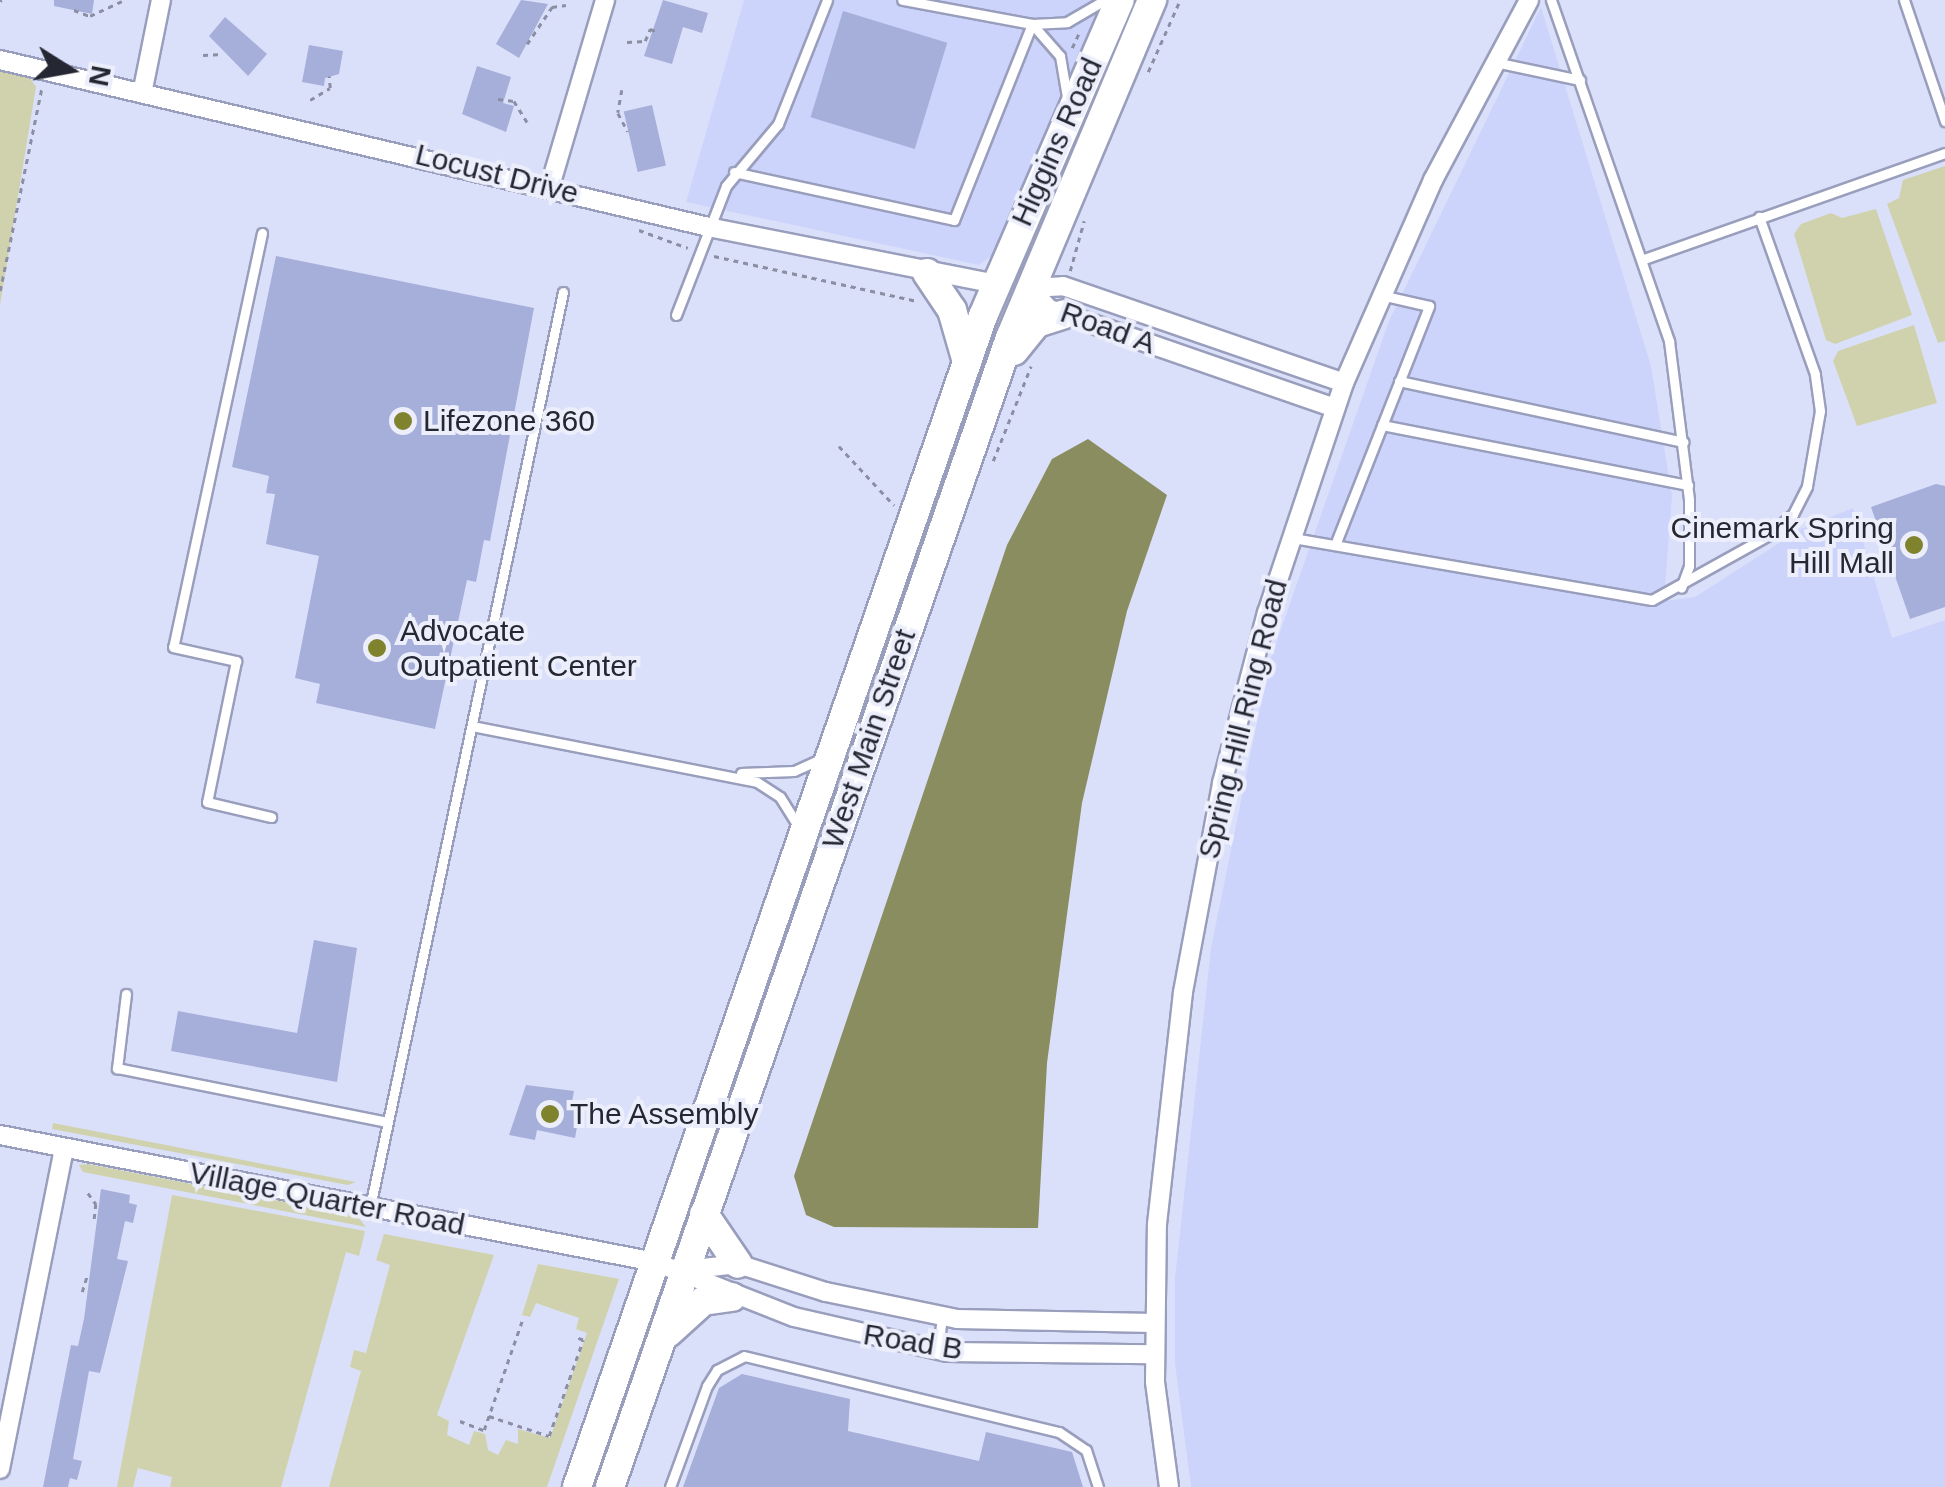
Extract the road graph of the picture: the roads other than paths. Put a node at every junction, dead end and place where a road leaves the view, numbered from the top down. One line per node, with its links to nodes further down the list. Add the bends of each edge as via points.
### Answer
1 (160, 0): 16 (street)
2 (605, 0): 21 (street)
3 (827, 0): 20 (lane, via 778,124)
4 (902, 0): 11 (lane)
5 (1105, 0): 12 (lane, via 1067,22)
6 (1120, 0): 17 (main road, Higgins Road)
7 (1152, 0): 28 (main road, West Main Street)
8 (1529, 0): 14 (street, Spring Hill Ring Road)
9 (1552, 0): 15 (lane)
10 (1904, 0): 18 (lane)
11 (927, 3): 12 (lane)
12 (1032, 24): 17 (lane, via 1060,56); 20 (lane, via 954,220)
13 (0, 60): 16 (street, Locust Drive)
14 (1493, 62): 15 (lane); 30 (street, Spring Hill Ring Road)
15 (1580, 80): 25 (lane)
16 (143, 89): 21 (street, Locust Drive)
17 (1069, 111): 27 (main road, Higgins Road)
18 (1945, 121)
19 (1945, 153): 22 (lane)
20 (734, 172): 23 (lane)
21 (550, 186): 23 (street, Locust Drive)
22 (1759, 216): 25 (lane); 43 (lane, via 1815,374 1816,449 1793,514)
23 (713, 228): 26 (street, Locust Drive); 32 (lane)
24 (262, 233): 47 (lane, via 173,648 236,661 207,802)
25 (1644, 260): 39 (lane, via 1671,351)
26 (927, 273): 27 (street, Locust Drive); 33 (main road, via 952,310)
27 (995, 284): 28 (main road); 33 (main road, West Main Street)
28 (1030, 288): 31 (street, Road A); 34 (main road, West Main Street); 36 (street, Road A, via 1064,286)
29 (564, 292): 44 (lane)
30 (1382, 294): 35 (lane, via 1429,306); 36 (street, Spring Hill Ring Road)
31 (1064, 314): 34 (main road, via 1037,324); 37 (street, Road A)
32 (676, 315)
33 (967, 362): 45 (main road, West Main Street)
34 (998, 372): 54 (main road, West Main Street)
35 (1400, 381): 38 (lane); 39 (lane)
36 (1344, 383): 37 (street, Spring Hill Ring Road)
37 (1335, 408): 41 (street, Spring Hill Ring Road)
38 (1382, 424): 40 (lane); 42 (lane)
39 (1684, 442): 40 (lane)
40 (1688, 485): 43 (lane, via 1690,546)
41 (1291, 537): 42 (lane); 60 (street, Spring Hill Ring Road, via 1229,754 1195,921 1166,1120)
42 (1335, 545): 43 (lane, via 1652,600)
43 (1680, 588)
44 (472, 726): 46 (lane); 50 (lane)
45 (833, 747): 46 (lane, via 794,771); 48 (main road, West Main Street)
46 (728, 774): 48 (lane, via 780,797)
47 (271, 817)
48 (803, 834): 55 (main road, West Main Street)
49 (126, 994): 50 (lane, via 117,1068)
50 (387, 1122): 53 (lane)
51 (0, 1135): 52 (street, Village Quarter Road)
52 (64, 1148): 53 (street, Village Quarter Road); 64 (street)
53 (370, 1208): 55 (street, Village Quarter Road)
54 (704, 1214): 56 (main road); 57 (main road, West Main Street)
55 (654, 1262): 57 (street, Road B); 65 (main road, West Main Street)
56 (738, 1264): 57 (street, Road B); 59 (street, Road B)
57 (684, 1270): 58 (street, Road B); 61 (main road, West Main Street)
58 (732, 1296): 61 (main road, via 689,1310); 62 (street, Road B, via 842,1331)
59 (942, 1317): 60 (street, Road B); 62 (lane)
60 (1153, 1323): 63 (street, Spring Hill Ring Road)
61 (658, 1346): 66 (main road, West Main Street)
62 (938, 1350): 63 (street, Road B)
63 (1154, 1354): 69 (street, Spring Hill Ring Road)
64 (0, 1469)
65 (578, 1487)
66 (610, 1487)
67 (670, 1487): 68 (lane, via 707,1386 718,1370 744,1356 1059,1432 1086,1450)
68 (1098, 1487)
69 (1169, 1487)

